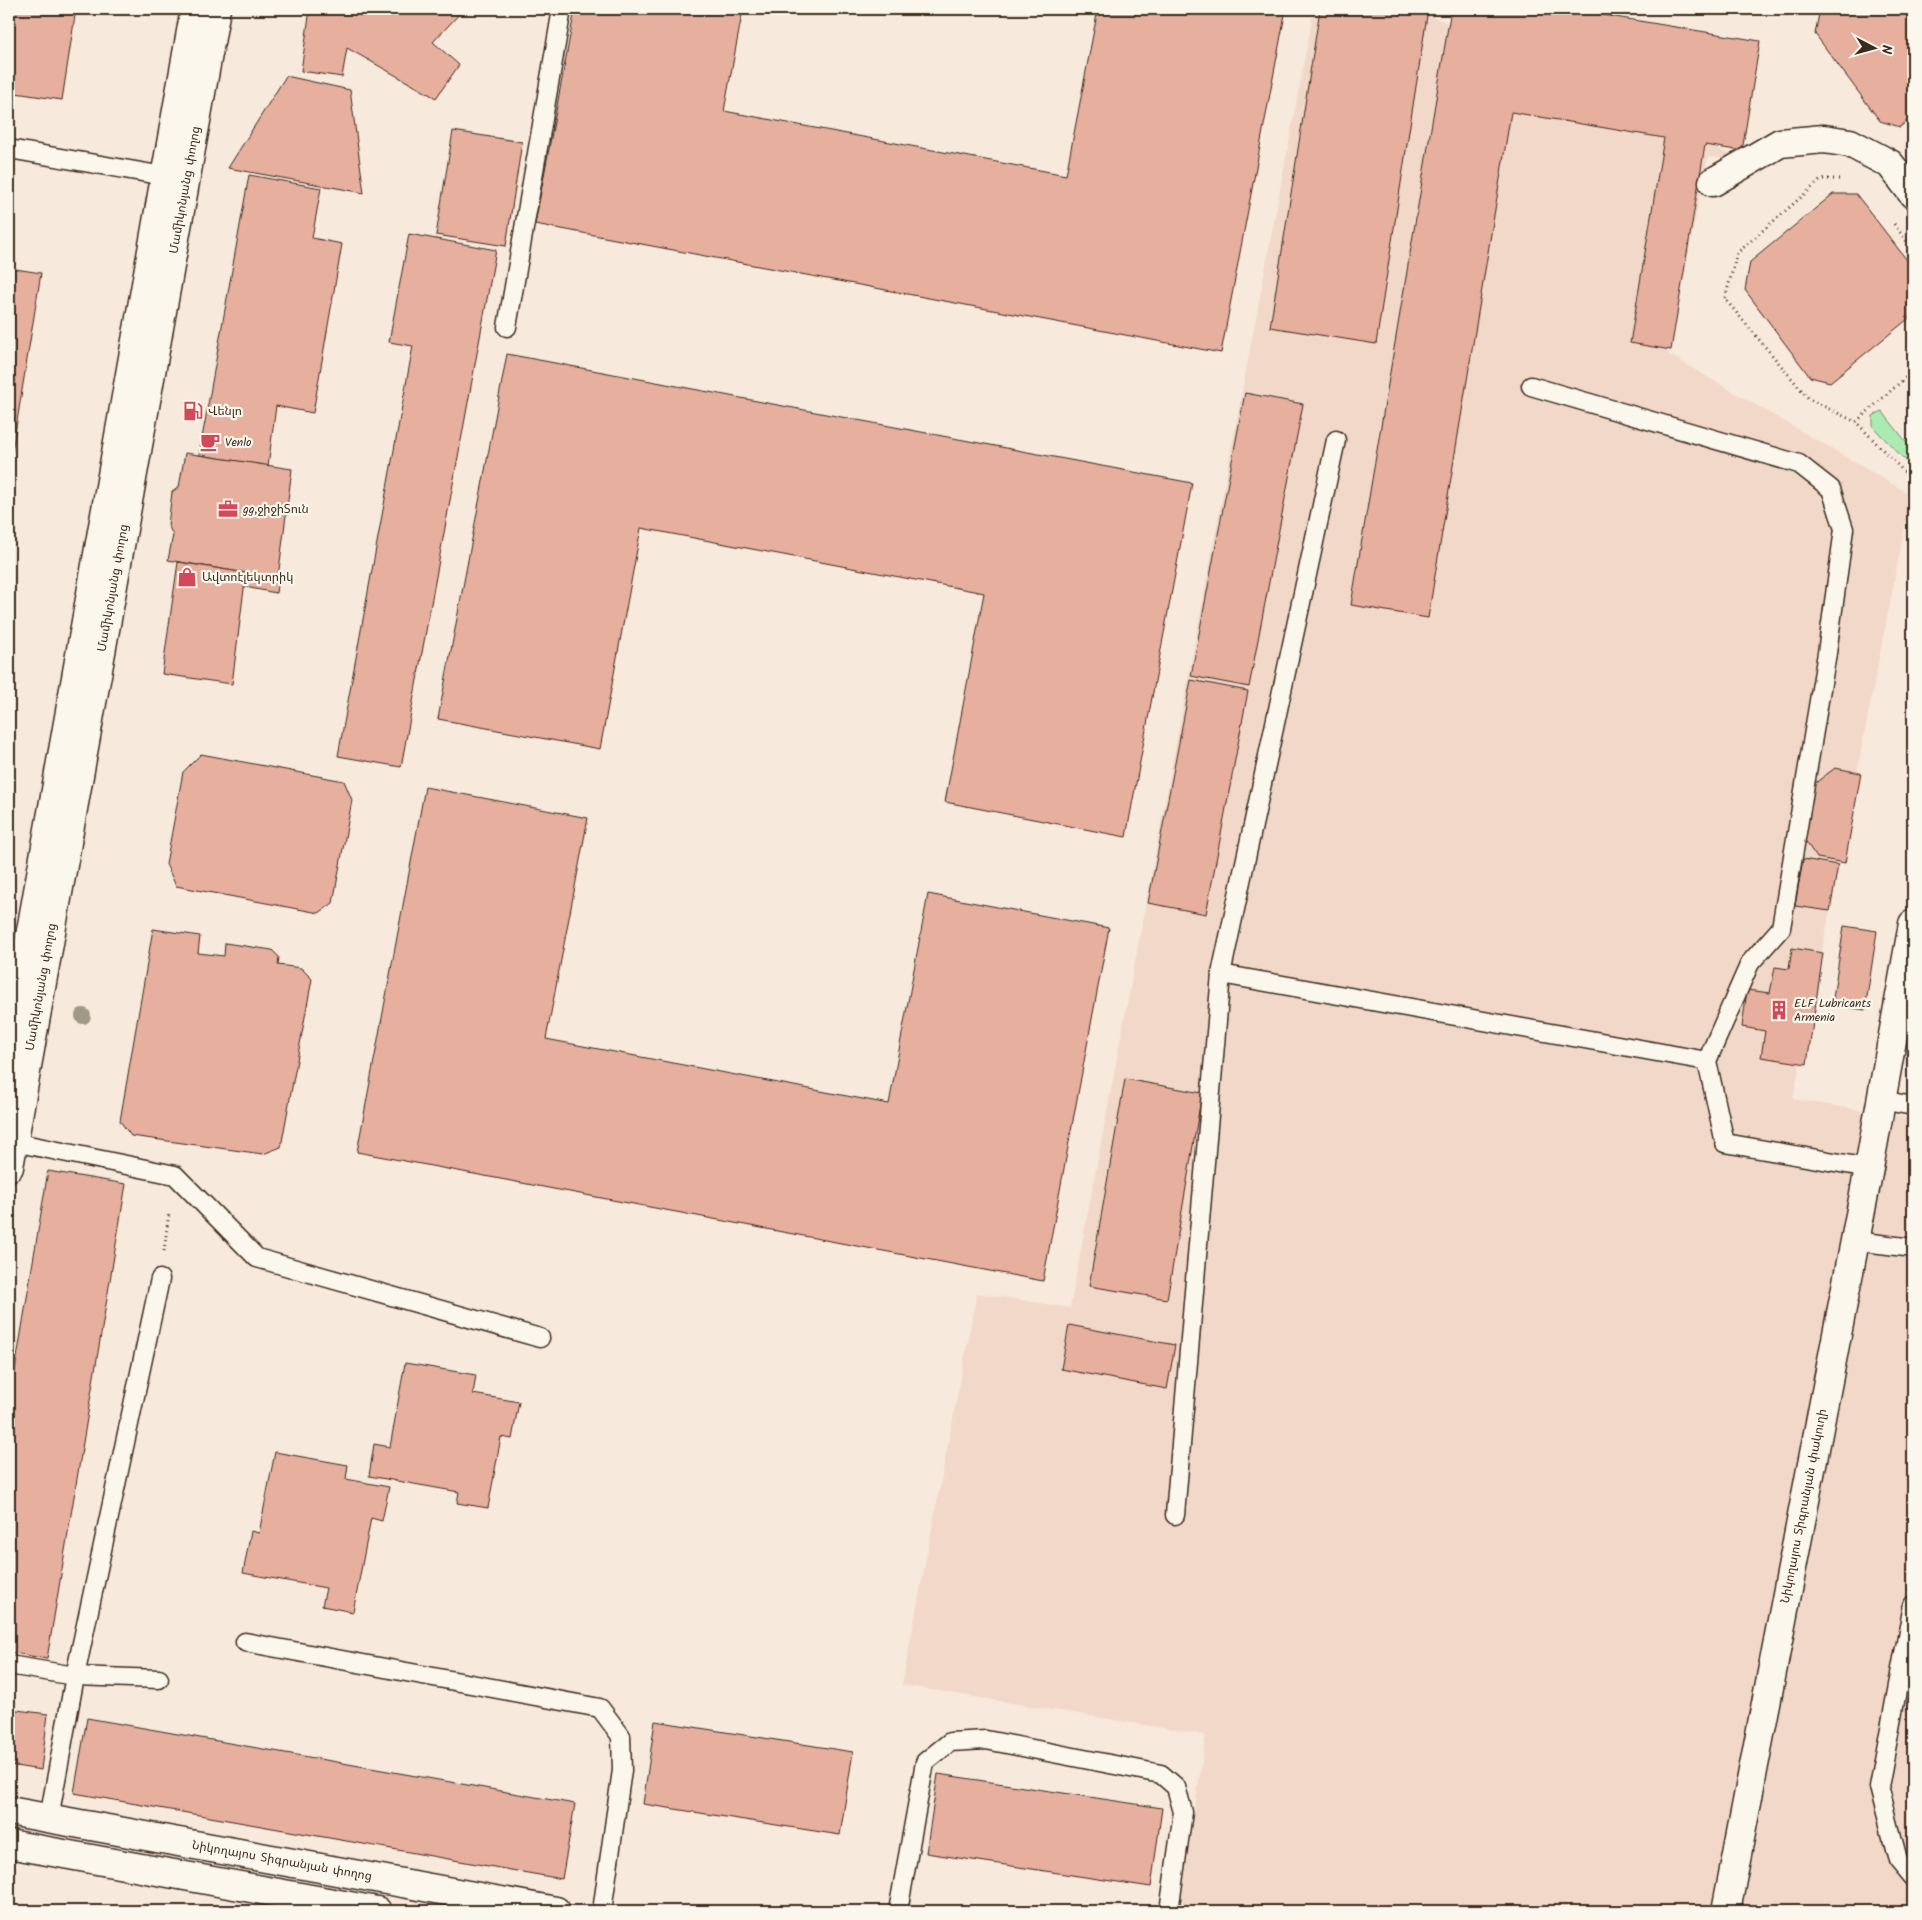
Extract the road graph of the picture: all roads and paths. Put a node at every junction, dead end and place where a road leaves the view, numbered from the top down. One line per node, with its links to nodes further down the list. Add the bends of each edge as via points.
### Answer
1 (195, 9): 5 (street, Մամիկոնյանց փողոց)
2 (216, 9): 5 (street, Մամիկոնյանց փողոց)
3 (562, 9): 11 (lane)
4 (9, 149): 5 (lane)
5 (176, 178): 19 (street, Մամիկոնյանց փողոց); 23 (street, Մամիկոնյանց փողոց)
6 (1848, 180): 14 (path, via 1822,179 1737,253 1725,299 1809,399)
7 (1713, 182): 8 (street, via 1780,142 1824,139 1850,143 1890,164)
8 (1913, 194)
9 (1891, 220): 10 (path)
10 (1913, 250)
11 (507, 327)
12 (1913, 371): 14 (path)
13 (1531, 386): 20 (lane, via 1799,464 1831,489 1844,529 1827,653 1781,928 1750,963)
14 (1856, 422): 16 (path)
15 (1336, 440): 18 (lane)
16 (1913, 481)
17 (1913, 924): 21 (street, Նիկողայոս Տիգրանյան փակուղի)
18 (1221, 974): 20 (lane); 30 (lane)
19 (9, 1054)
20 (1707, 1061): 24 (lane, via 1725,1144)
21 (1881, 1100): 22 (lane); 24 (street, Նիկողայոս Տիգրանյան փակուղի)
22 (1913, 1106)
23 (10, 1150): 25 (lane)
24 (1869, 1168): 26 (street, Նիկողայոս Տիգրանյան փակուղի)
25 (175, 1175): 28 (path); 29 (lane, via 257,1258)
26 (1855, 1241): 27 (lane); 45 (street, Նիկողայոս Տիգրանյան փակուղի)
27 (1913, 1248)
28 (160, 1279): 34 (lane)
29 (540, 1338)
30 (1175, 1515)
31 (1913, 1605): 39 (lane, via 1880,1787 1898,1860)
32 (245, 1642): 42 (lane, via 600,1708 621,1736 622,1770)
33 (9, 1664): 34 (lane)
34 (75, 1676): 35 (lane); 37 (lane)
35 (159, 1679)
36 (9, 1811): 37 (street, Նիկողայոս Տիգրանյան փողոց)
37 (49, 1818): 41 (street, Նիկողայոս Տիգրանյան փողոց)
38 (9, 1844): 40 (street)
39 (1913, 1878)
40 (377, 1911)
41 (556, 1911)
42 (602, 1911)
43 (898, 1911): 44 (lane, via 925,1762 950,1742 986,1740 1161,1774 1176,1788 1183,1812)
44 (1169, 1911)
45 (1726, 1911)

